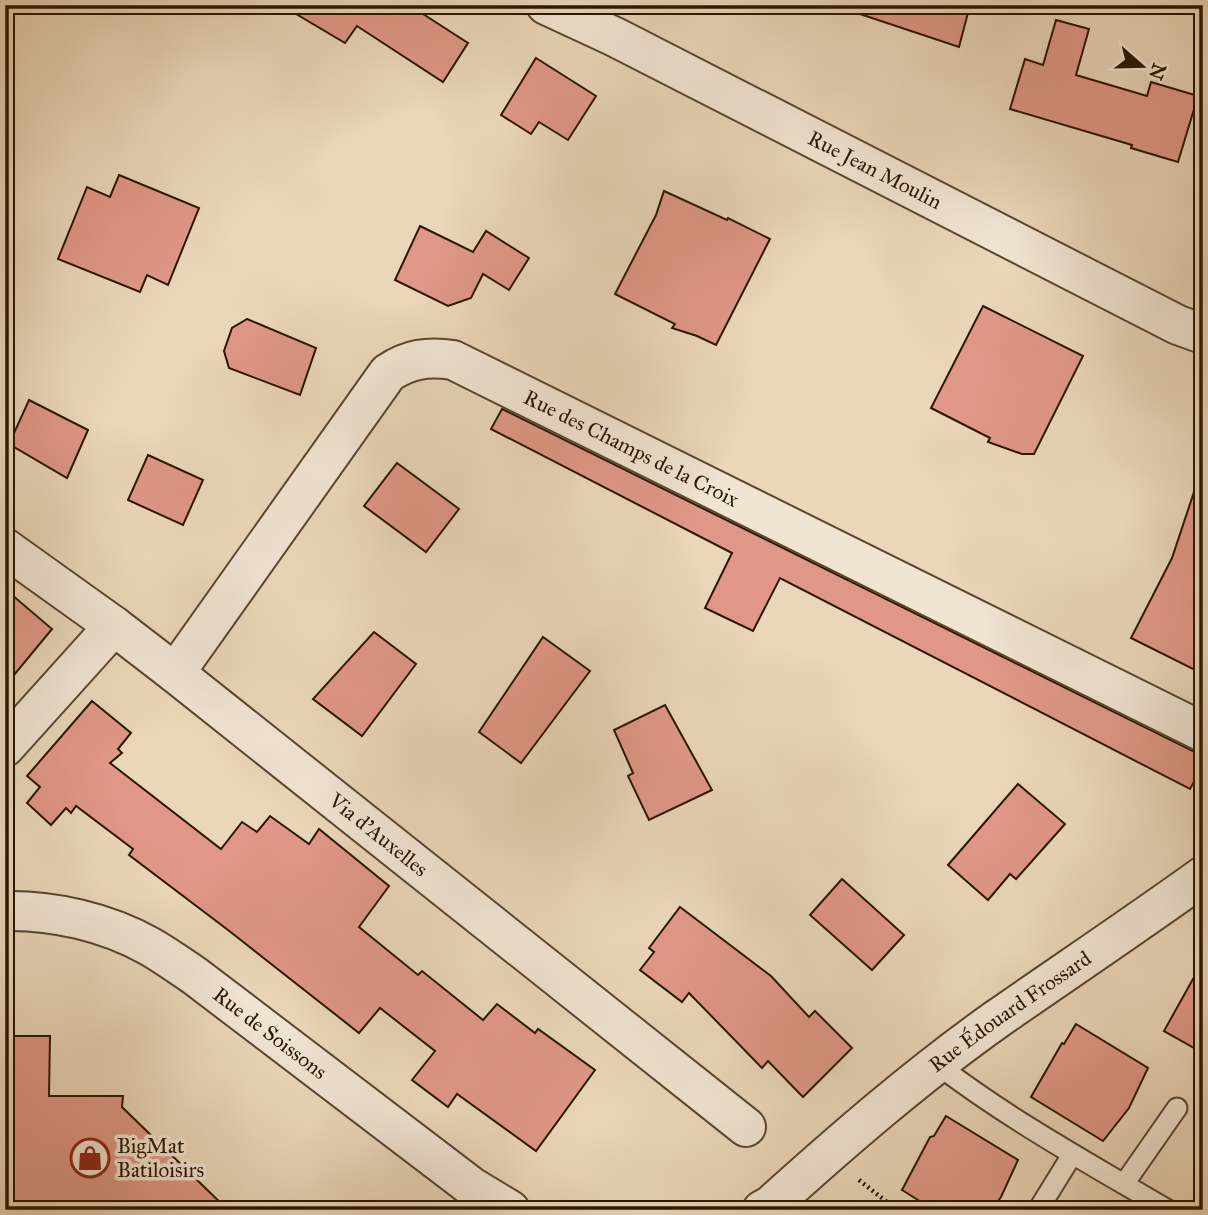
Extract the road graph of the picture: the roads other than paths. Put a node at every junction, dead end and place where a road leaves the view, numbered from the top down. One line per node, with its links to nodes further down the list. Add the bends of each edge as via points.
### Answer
1 (546, 5): 2 (street, Rue Jean Moulin)
2 (591, 14): 3 (street, Rue Jean Moulin, via 1166,319)
3 (1203, 334)
4 (5, 548): 5 (street, Via d'Auxelles)
5 (114, 626): 6 (street, Via d'Auxelles); 8 (street)
6 (175, 673): 7 (street, Rue des Champs de la Croix, via 388,373 409,362 435,357 453,360 564,414); 13 (street, Via d'Auxelles)
7 (1203, 732)
8 (5, 747)
9 (1203, 876): 11 (street, Rue Édouard Frossard)
10 (5, 911): 16 (street, Rue de Soissons, via 35,911 102,925 148,945)
11 (938, 1065): 14 (lane); 17 (street, Rue Édouard Frossard)
12 (1177, 1108): 15 (lane)
13 (746, 1127)
14 (1072, 1155): 15 (lane); 18 (lane)
15 (1124, 1184): 19 (lane)
16 (510, 1210)
17 (762, 1210)
18 (1038, 1210)
19 (1168, 1210)

